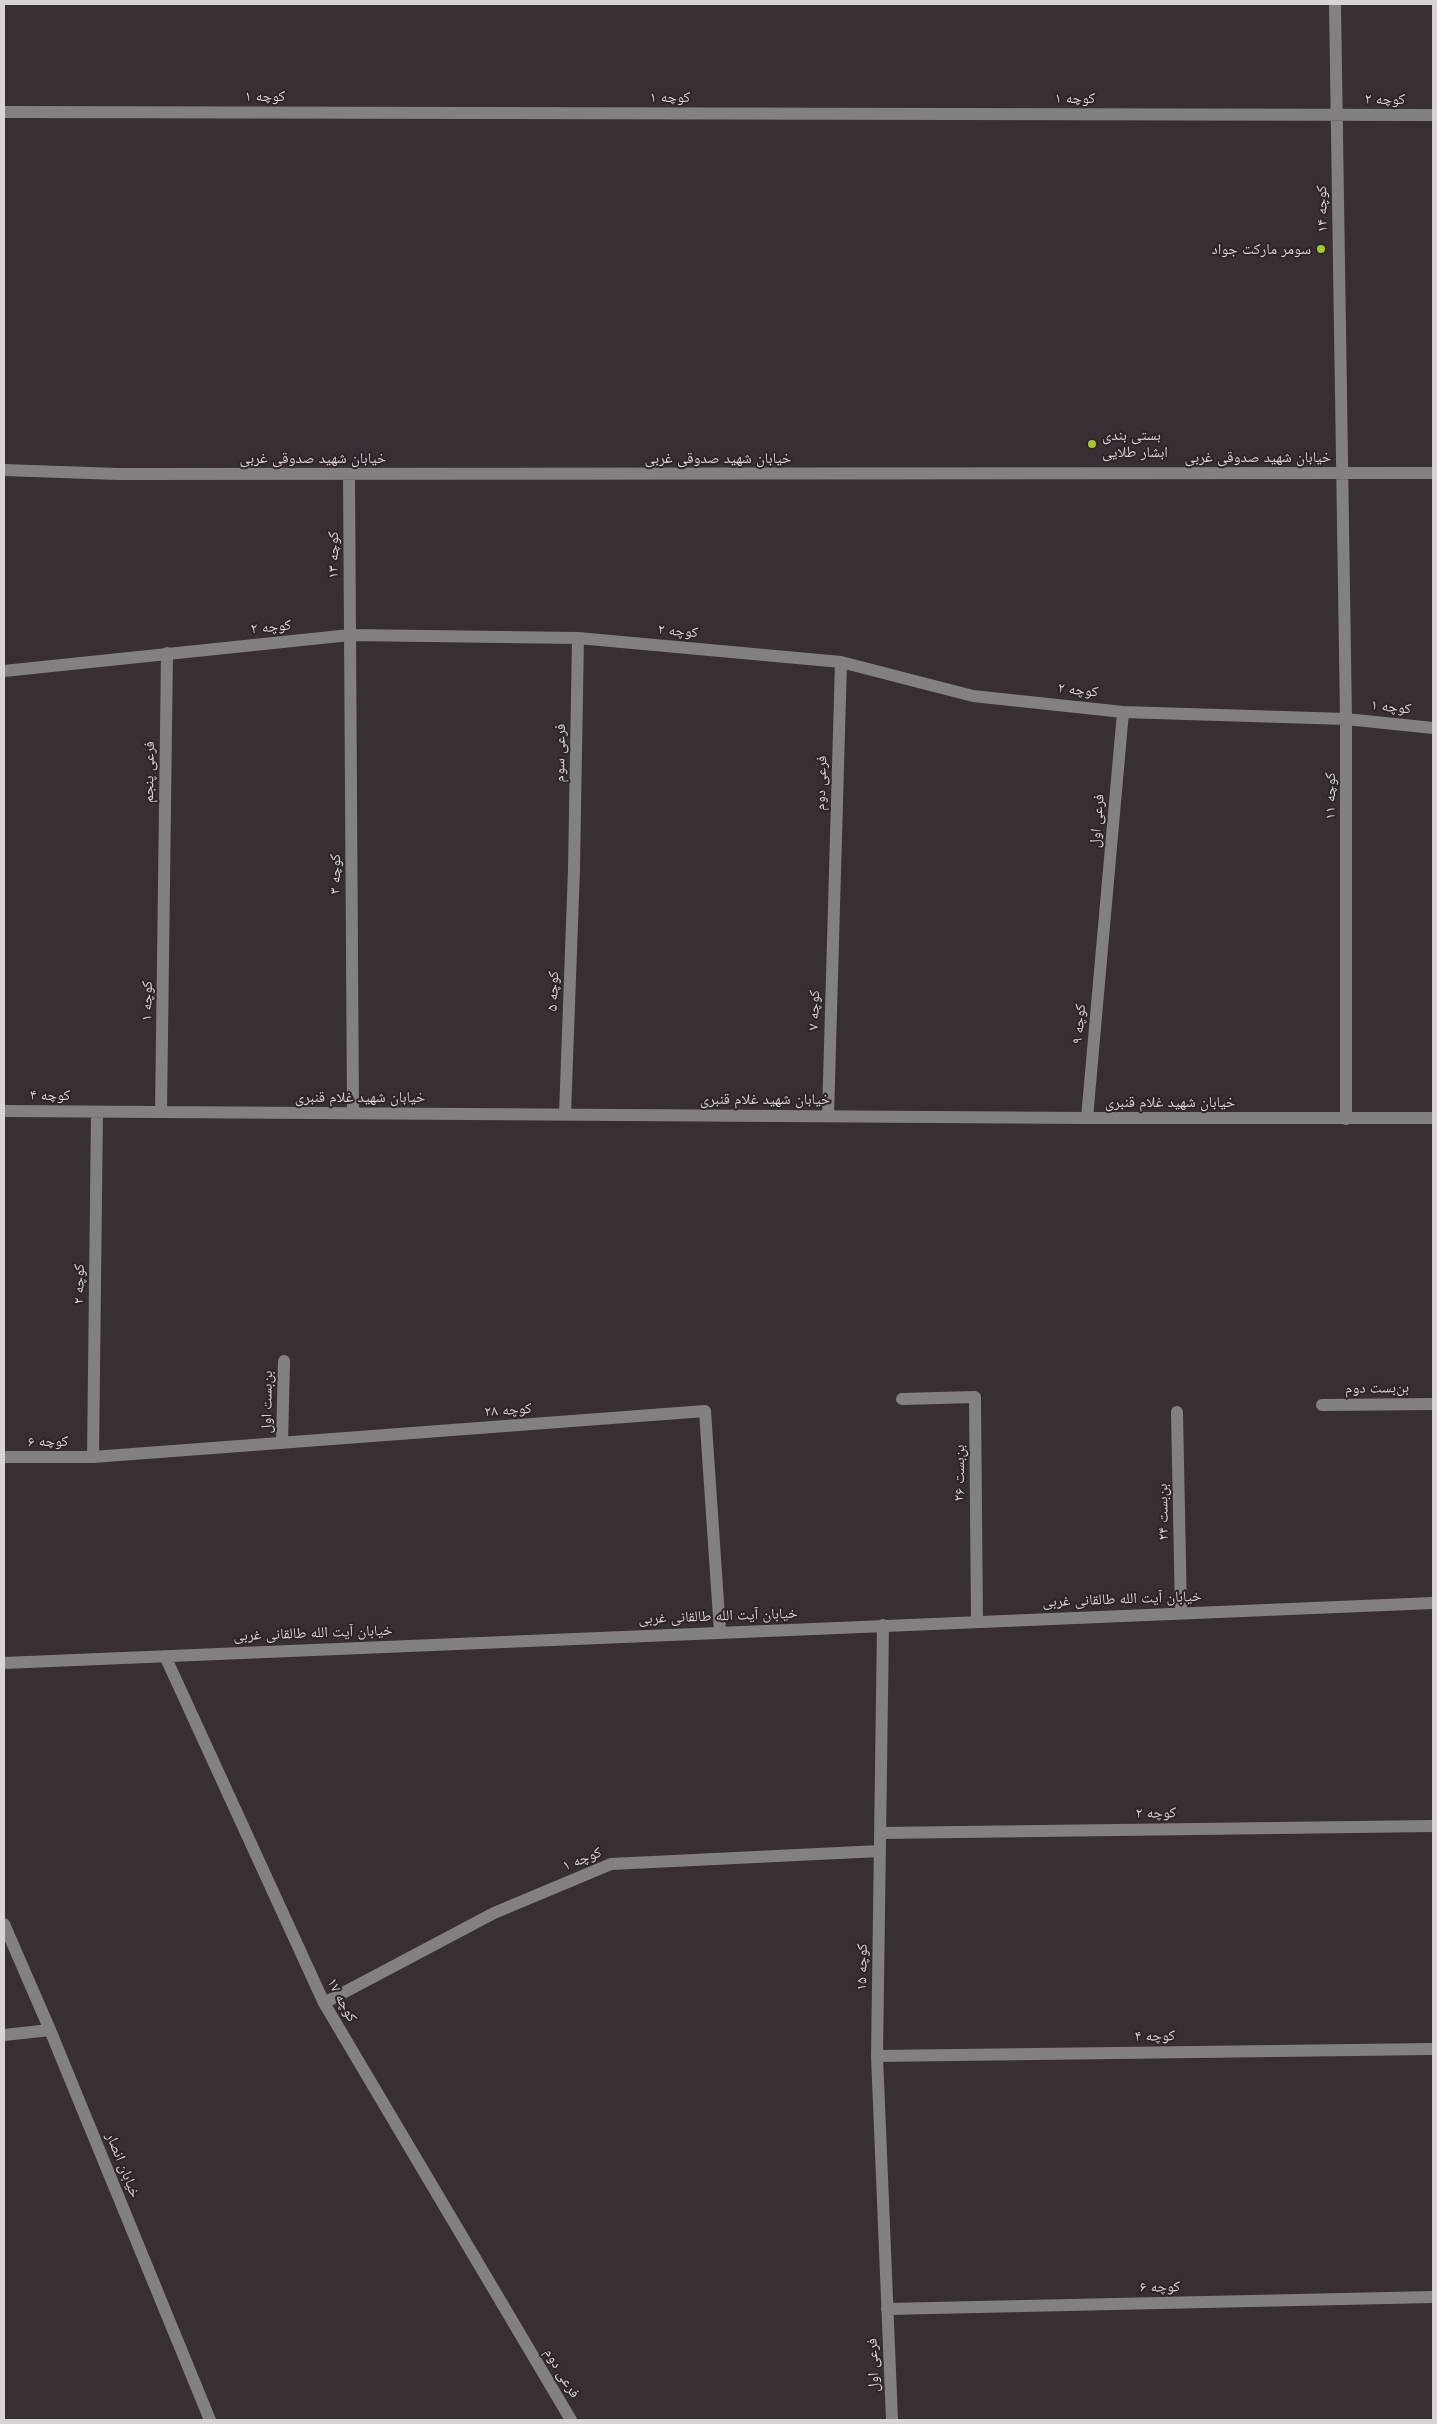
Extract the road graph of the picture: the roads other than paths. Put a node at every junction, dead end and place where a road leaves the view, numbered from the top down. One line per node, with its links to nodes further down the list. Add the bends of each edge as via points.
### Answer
1 (1335, 4): 3 (street, کوچه ۱۴)
2 (4, 112): 3 (street, کوچه ۱)
3 (1337, 115): 4 (street, کوچه ۲); 6 (street, کوچه ۱۴)
4 (1433, 115)
5 (4, 470): 8 (street, خیابان شهید صدوقی غربی, via 118,474)
6 (1343, 473): 7 (street, خیابان شهید صدوقی غربی); 8 (street, خیابان شهید صدوقی غربی); 15 (street, کوچه ۱۱)
7 (1433, 473)
8 (349, 474): 9 (street, کوچه ۱۳)
9 (350, 635): 10 (street, کوچه ۲); 11 (street, کوچه ۲); 24 (street, کوچه ۳)
10 (578, 638): 12 (street, کوچه ۲); 17 (street, فرعی سوم)
11 (167, 654): 13 (street, کوچه ۲); 18 (street, فرعی پنجم)
12 (841, 662): 14 (street, کوچه ۲, via 973,696); 19 (street, فرعی دوم)
13 (4, 670)
14 (1123, 712): 15 (street, کوچه ۲); 20 (street, فرعی اول)
15 (1346, 719): 16 (street, کوچه ۱); 29 (street, کوچه ۱۱)
16 (1433, 728)
17 (574, 869): 25 (street, کوچه ۵)
18 (164, 891): 23 (street, کوچه ۱)
19 (833, 905): 26 (street, کوچه ۷)
20 (1103, 933): 27 (street, کوچه ۹)
21 (4, 1111): 22 (street, کوچه ۴)
22 (97, 1112): 23 (street, خیابان شهید غلام قنبری); 37 (street, کوچه ۲)
23 (161, 1112): 24 (street, خیابان شهید غلام قنبری)
24 (353, 1113): 25 (street, خیابان شهید غلام قنبری)
25 (565, 1114): 26 (street, خیابان شهید غلام قنبری)
26 (828, 1116): 27 (street, خیابان شهید غلام قنبری)
27 (1086, 1118): 29 (street, خیابان شهید غلام قنبری)
28 (1433, 1118): 29 (street, خیابان شهید غلام قنبری)
29 (1346, 1119)
30 (284, 1361): 35 (street, بن‌بست اول)
31 (902, 1399): 40 (street, بن‌بست ۲۶, via 975,1397)
32 (1433, 1404): 33 (street, بن‌بست دوم)
33 (1322, 1405)
34 (1177, 1412): 39 (street, بن‌بست ۲۴)
35 (282, 1443): 37 (street, کوچه ۲۸); 42 (street, کوچه ۲۸, via 704,1411)
36 (4, 1457): 37 (street, کوچه ۶)
37 (93, 1457)
38 (1433, 1603): 39 (street, خیابان آیت الله طالقانی غربی)
39 (1181, 1612): 40 (street, خیابان آیت الله طالقانی غربی)
40 (976, 1621): 41 (street, خیابان آیت الله طالقانی غربی)
41 (883, 1625): 42 (street, خیابان آیت الله طالقانی غربی); 46 (street, کوچه ۱۵)
42 (720, 1632): 43 (street, خیابان آیت الله طالقانی غربی)
43 (165, 1656): 44 (street, خیابان آیت الله طالقانی غربی); 49 (street, کوچه ۱۷)
44 (4, 1663)
45 (1433, 1826): 46 (street, کوچه ۲)
46 (880, 1833): 47 (street, کوچه ۱۵)
47 (880, 1850): 49 (street, کوچه ۱, via 611,1864 494,1913); 53 (street, کوچه ۱۵)
48 (4, 1924): 50 (street, خیابان انصار)
49 (324, 2003): 56 (street, کوچه ۱۷)
50 (50, 2030): 51 (street); 57 (street, خیابان انصار)
51 (4, 2035)
52 (1433, 2049): 53 (street, کوچه ۴)
53 (877, 2056): 55 (street, کوچه ۱۵)
54 (1433, 2297): 55 (street, کوچه ۶)
55 (887, 2309): 59 (street, فرعی اول)
56 (524, 2342): 58 (street, فرعی دوم)
57 (210, 2420)
58 (571, 2420)
59 (892, 2420)

